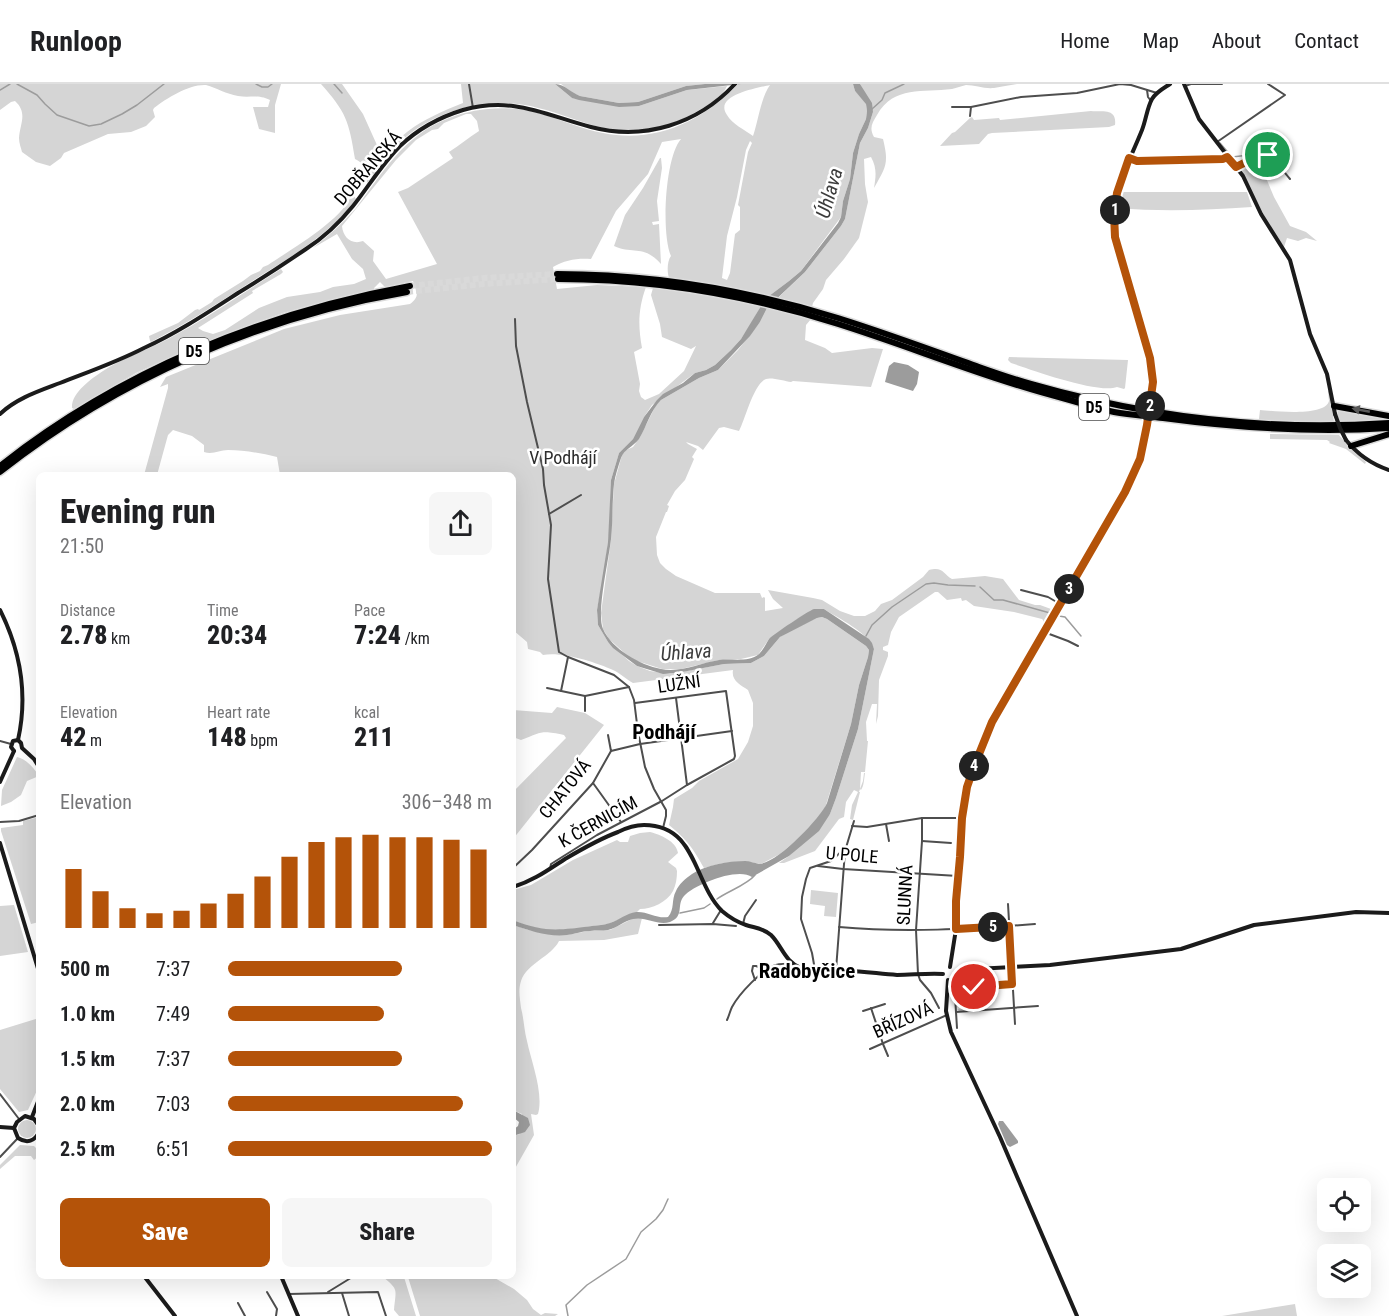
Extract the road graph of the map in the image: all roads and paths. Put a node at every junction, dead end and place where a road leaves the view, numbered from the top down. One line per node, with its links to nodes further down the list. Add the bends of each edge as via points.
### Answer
1 (469, 84): 12 (street)
2 (735, 84): 12 (street, DOBŘANSKÁ, via 692,118 652,130 624,133 527,108)
3 (1170, 84): 8 (street)
4 (1222, 84): 6 (street)
5 (1268, 84): 14 (street, via 1285,95)
6 (1184, 85): 14 (street, via 1199,120)
7 (1147, 90): 8 (street); 9 (street); 11 (street, via 1120,84)
8 (1157, 93): 9 (street)
9 (1151, 101): 16 (street)
10 (952, 107): 11 (street)
11 (971, 107): 13 (street)
12 (474, 108): 23 (street, DOBŘANSKÁ, via 434,122 400,146 352,208 296,256 176,332 19,400)
13 (970, 116)
14 (1216, 143): 15 (street)
15 (1227, 157): 16 (street, via 1137,161); 17 (street)
16 (1129, 158): 35 (street, bridge, via 1117,193 1115,237 1150,358 1151,401 1140,459)
17 (1236, 167): 18 (street, via 1266,155); 22 (street, via 1290,261)
18 (1290, 179)
19 (558, 277): 20 (highway, D5, via 638,280)
20 (813, 314): 25 (highway, D5, via 1029,384 1116,406 1247,423); 26 (highway, D5, via 1026,388 1113,412 1258,428)
21 (515, 318): 33 (street, via 516,346 540,452)
22 (1334, 406): 24 (highway, one-way to 22); 28 (street, bridge)
23 (0, 414)
24 (1389, 416)
25 (1389, 423)
26 (1389, 428)
27 (1389, 434): 28 (highway)
28 (1348, 443): 30 (street, via 1371,463)
29 (0, 466): 31 (highway, D5, via 77,412 201,347 298,312 409,289 304,316 182,361 79,416)
30 (1389, 470)
31 (0, 472)
32 (581, 495): 33 (street)
33 (549, 514): 39 (street, via 550,590 560,652)
34 (1021, 590): 35 (street)
35 (1060, 604): 37 (street)
36 (0, 610): 50 (street, via 22,680)
37 (1044, 633): 38 (street); 64 (street, via 992,722 967,787)
38 (1078, 646)
39 (568, 657): 40 (street, via 614,675); 42 (street)
40 (629, 687): 43 (street); 45 (street)
41 (547, 688): 42 (street)
42 (561, 691): 43 (street)
43 (585, 696): 46 (street)
44 (676, 698): 45 (street, LUŽNÍ); 47 (street, LUŽNÍ, via 726,691); 49 (street)
45 (635, 703): 53 (street)
46 (585, 711)
47 (732, 732): 49 (street); 60 (street, K ČERNICÍM, via 734,759)
48 (608, 735): 56 (street)
49 (681, 738): 53 (street); 60 (street)
50 (18, 740): 52 (street); 54 (street)
51 (0, 741): 52 (street)
52 (11, 744): 55 (street)
53 (640, 744): 56 (street); 61 (street, via 649,778)
54 (22, 748): 55 (street); 57 (street)
55 (14, 751): 58 (street)
56 (610, 752): 59 (street, CHATOVÁ)
57 (36, 762)
58 (0, 782)
59 (592, 783): 67 (street); 76 (street, CHATOVÁ)
60 (687, 785): 61 (street, K ČERNICÍM)
61 (662, 801): 67 (street, K ČERNICÍM); 70 (street, via 667,814)
62 (36, 816): 66 (street)
63 (922, 818): 64 (street); 68 (street); 72 (street, SLUNNÁ)
64 (962, 818): 81 (street)
65 (854, 821): 69 (street)
66 (0, 822)
67 (621, 822): 78 (street, K ČERNICÍM, via 551,864)
68 (886, 824): 69 (street); 71 (street)
69 (852, 826): 75 (street)
70 (663, 828): 78 (street, via 641,825 622,830); 85 (street, via 688,848)
71 (889, 841)
72 (922, 841): 74 (street); 80 (street, SLUNNÁ)
73 (0, 843): 96 (street)
74 (951, 843)
75 (846, 851): 77 (street); 79 (street)
76 (516, 865)
77 (816, 866): 79 (street, U POLE); 101 (street, via 810,868 806,879 801,919)
78 (550, 869): 82 (street)
79 (843, 869): 80 (street, U POLE); 93 (street)
80 (920, 873): 81 (street, U POLE); 95 (street, SLUNNÁ)
81 (958, 876): 94 (street)
82 (516, 886)
83 (756, 900): 88 (street)
84 (1008, 904): 92 (street)
85 (721, 910): 87 (street); 88 (street)
86 (1389, 913): 98 (street, via 1356,912 1254,925 1181,949)
87 (713, 924): 90 (street); 91 (street)
88 (743, 924): 97 (street, via 767,932)
89 (1035, 924): 92 (street)
90 (659, 925)
91 (736, 926)
92 (1009, 926): 94 (street); 98 (street)
93 (839, 927): 95 (street); 102 (street)
94 (956, 929): 95 (street); 99 (street)
95 (916, 930): 104 (street, SLUNNÁ)
96 (36, 962)
97 (791, 962): 100 (street); 101 (street)
98 (1011, 967): 103 (street); 109 (street)
99 (950, 968): 103 (street); 105 (street)
100 (766, 970): 106 (street); 106 (street, via 753,966)
101 (815, 970): 102 (street)
102 (836, 970): 104 (street)
103 (955, 973): 107 (street)
104 (918, 974): 105 (street); 116 (street)
105 (942, 974): 107 (street)
106 (755, 980): 121 (street, via 741,993)
107 (948, 980): 120 (street)
108 (958, 980): 119 (street)
109 (1012, 984): 110 (street); 114 (street)
110 (983, 986): 111 (street); 117 (street)
111 (974, 987)
112 (885, 1004): 115 (street)
113 (1038, 1006): 114 (street)
114 (1014, 1007): 117 (street); 122 (street)
115 (871, 1008): 118 (street); 124 (street)
116 (939, 1008)
117 (985, 1010): 119 (street)
118 (863, 1011)
119 (956, 1012): 123 (street)
120 (946, 1016): 124 (street, BŘÍZOVÁ); 151 (street)
121 (727, 1020)
122 (1015, 1024)
123 (957, 1028)
124 (883, 1044): 125 (street, BŘÍZOVÁ); 126 (street)
125 (870, 1049)
126 (888, 1056)
127 (0, 1094): 130 (street)
128 (36, 1107): 129 (street)
129 (32, 1117): 130 (street); 131 (street)
130 (19, 1119): 133 (street)
131 (36, 1121)
132 (0, 1127): 133 (street)
133 (14, 1128): 134 (street)
134 (18, 1138): 135 (street); 136 (street)
135 (35, 1138)
136 (0, 1157)
137 (146, 1279): 145 (street)
138 (282, 1279): 143 (street)
139 (349, 1279): 141 (street)
140 (267, 1292): 147 (street, via 277,1309)
141 (325, 1293): 142 (street); 143 (street)
142 (342, 1293): 149 (street); 150 (street, via 378,1292)
143 (290, 1294): 148 (street)
144 (238, 1303): 146 (street)
145 (175, 1316)
146 (245, 1316)
147 (276, 1316)
148 (298, 1316)
149 (349, 1316)
150 (386, 1316)
151 (1077, 1316)

